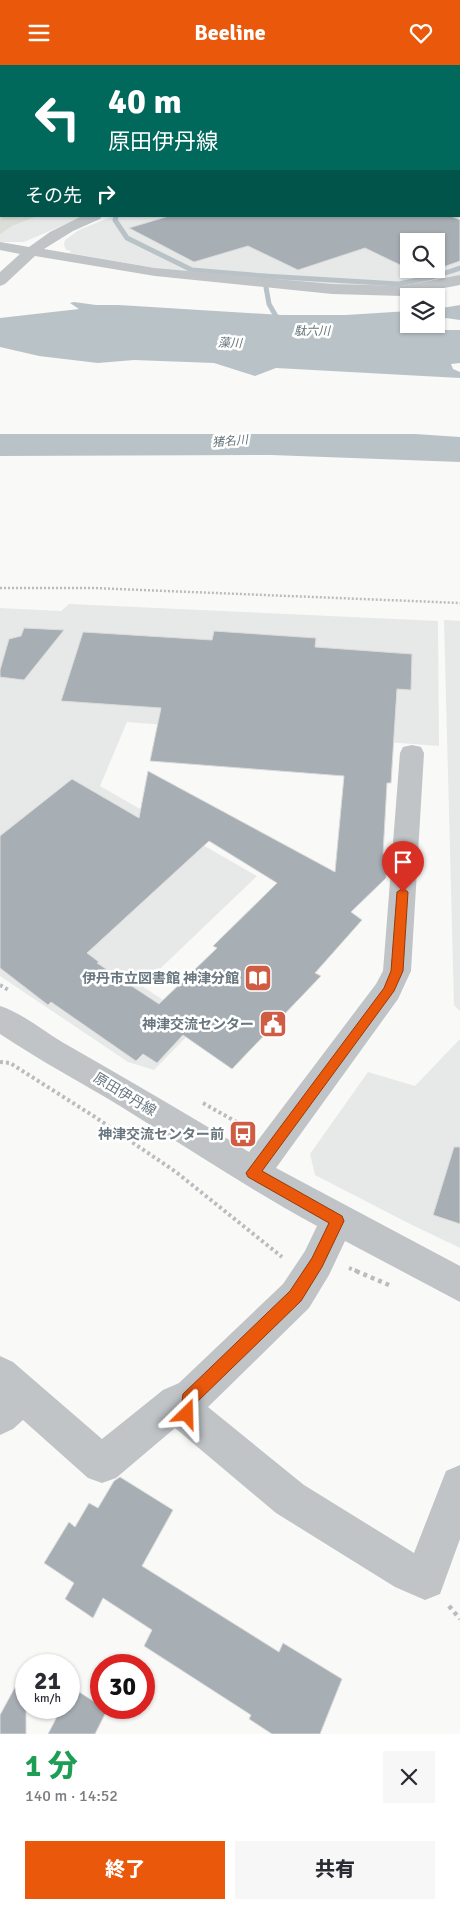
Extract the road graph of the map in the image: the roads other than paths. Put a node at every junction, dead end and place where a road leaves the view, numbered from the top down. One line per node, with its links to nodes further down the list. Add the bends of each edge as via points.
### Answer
1 (93, 217): 3 (street, via 62,231)
2 (0, 246): 3 (street)
3 (32, 251): 4 (street); 5 (street, via 185,276 332,289 402,291)
4 (0, 281)
5 (460, 281)
6 (412, 753): 8 (street, via 397,971 388,991)
7 (0, 1018): 8 (street, 原田伊丹線)
8 (253, 1173): 9 (street, 原田伊丹線)
9 (337, 1221): 10 (street, 原田伊丹線); 12 (street, via 317,1263 296,1296)
10 (460, 1285)
11 (7, 1395): 12 (street, via 102,1464 176,1403)
12 (188, 1400): 13 (street, via 187,1414 290,1499 409,1573 425,1579)
13 (460, 1485)

